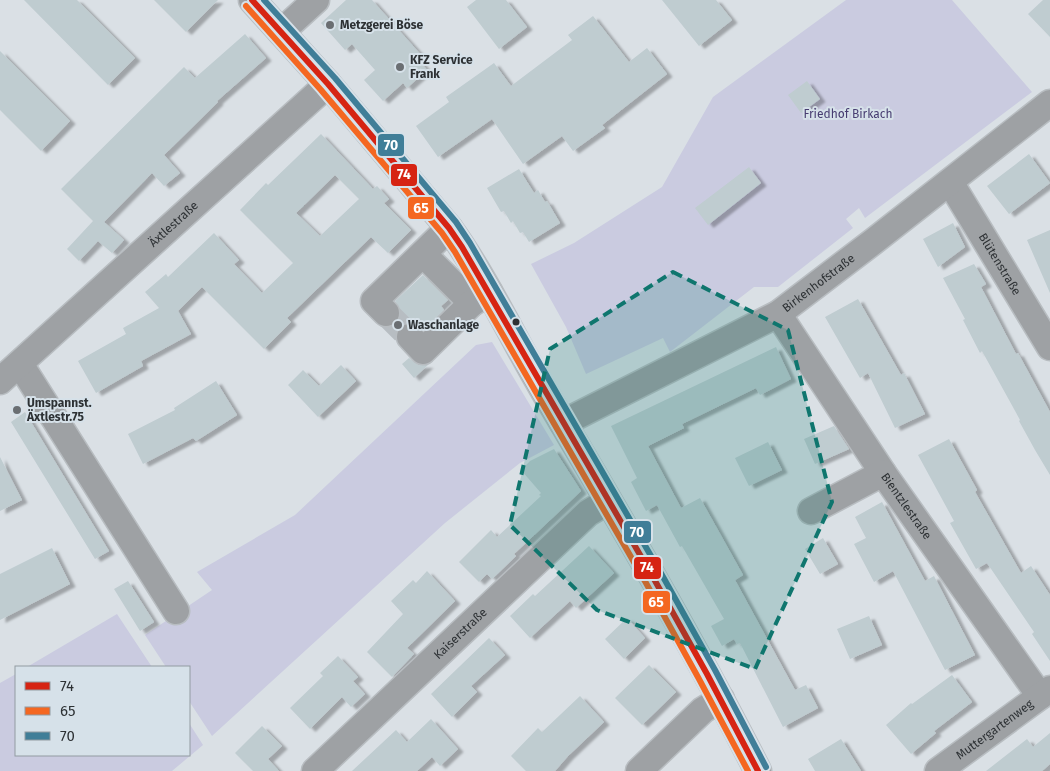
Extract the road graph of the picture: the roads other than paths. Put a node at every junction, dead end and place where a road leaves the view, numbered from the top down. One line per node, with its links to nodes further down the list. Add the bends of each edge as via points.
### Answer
1 (252, 0): 3 (street)
2 (316, 0): 3 (street)
3 (280, 32): 4 (street)
4 (328, 84): 7 (street); 14 (street, Äxtlestraße)
5 (1050, 102): 6 (street, Birkenhofstraße)
6 (950, 182): 11 (street, Birkenhofstraße); 13 (street, Blütenstraße)
7 (449, 228): 8 (street); 9 (street, via 466,251)
8 (416, 260): 9 (street); 10 (street, via 374,301)
9 (473, 304): 12 (street, via 423,351); 16 (street)
10 (386, 312)
11 (778, 314): 16 (street, Birkenhofstraße); 17 (street, Bientzlestraße)
12 (410, 337)
13 (1050, 347)
14 (20, 364): 15 (street, Äxtlestraße); 20 (street)
15 (0, 381)
16 (563, 423): 18 (street)
17 (883, 473): 19 (street); 21 (street, Bientzlestraße)
18 (608, 501): 22 (street); 23 (street, Kaiserstraße, via 588,513)
19 (810, 511)
20 (176, 611)
21 (1045, 693): 26 (street, Muttergartenweg)
22 (721, 699): 24 (street, via 703,710); 25 (street)
23 (315, 771)
24 (639, 771)
25 (758, 771)
26 (938, 771)

